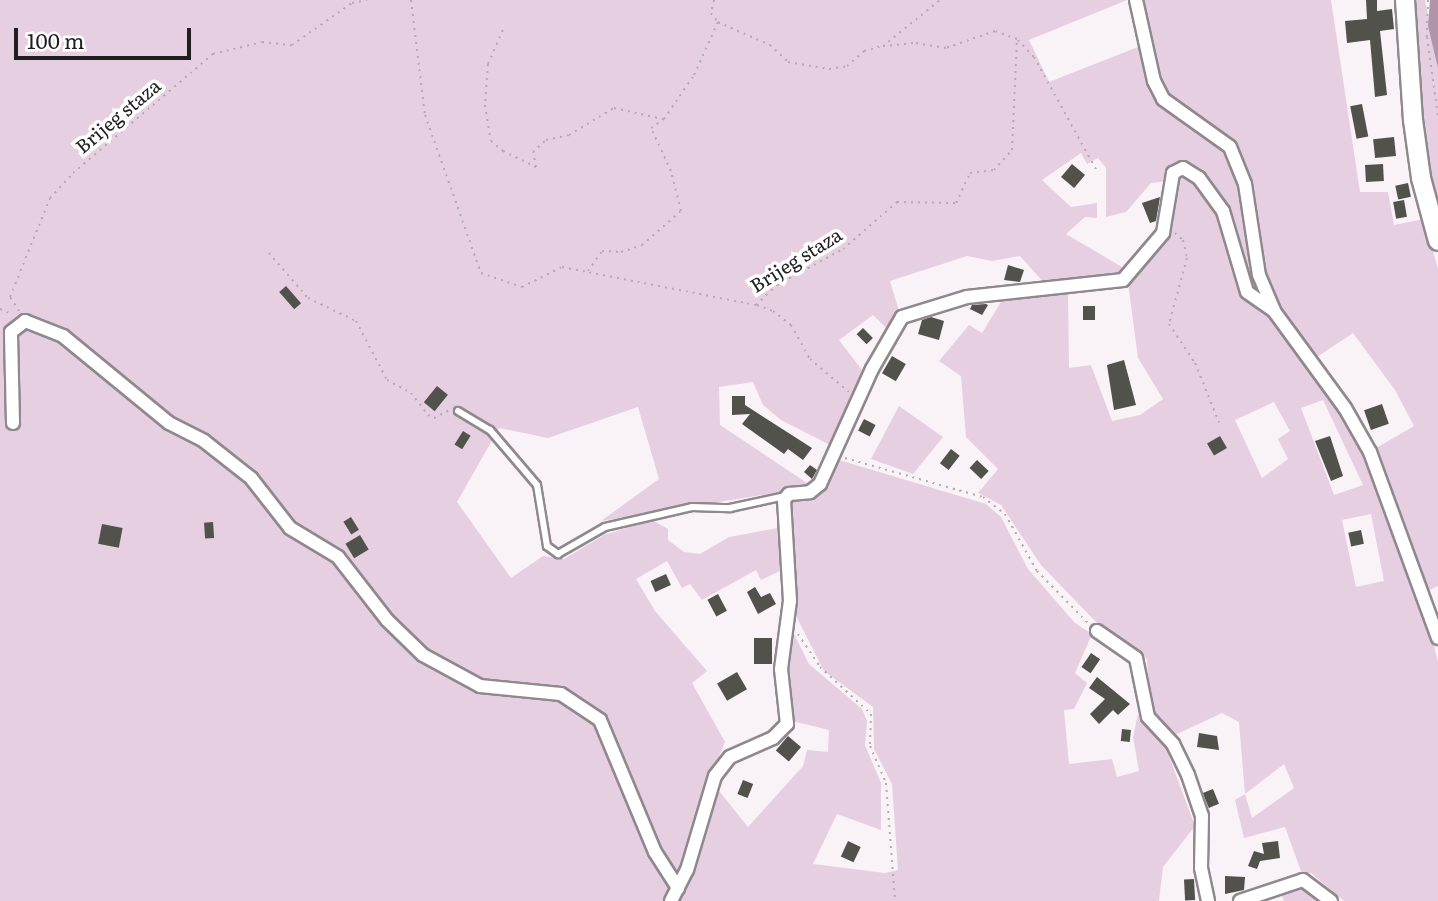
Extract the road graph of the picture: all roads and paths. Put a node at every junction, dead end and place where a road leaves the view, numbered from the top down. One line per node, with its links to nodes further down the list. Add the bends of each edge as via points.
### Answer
1 (367, 0): 21 (path, Brijeg staza, via 352,3 292,45 262,42 213,54 73,173 50,198 10,297)
2 (411, 0): 18 (path, Brijeg staza, via 425,115 481,273 522,287 562,267)
3 (714, 0): 8 (path, via 711,13)
4 (940, 0): 11 (path)
5 (1136, 0): 20 (street, via 1154,81 1163,99 1230,148 1245,184 1259,275)
6 (1405, 0): 16 (street, via 1413,120 1421,178)
7 (1428, 0): 12 (path, via 1426,37)
8 (718, 22): 11 (path, via 770,45 789,62 829,69 847,66 864,51); 13 (path, via 694,75)
9 (503, 30): 13 (path, via 488,64 485,104 491,141 503,150 536,167 533,152 546,140 569,135 614,108)
10 (1017, 39): 11 (path, via 995,31 946,48 913,43); 14 (path, via 1034,57); 19 (path, Brijeg staza, via 1012,150 994,170 970,173 956,203 897,202 843,249 777,285)
11 (883, 46)
12 (1438, 116)
13 (664, 119): 18 (path, via 651,128 671,171 681,211 642,245 621,252 602,251)
14 (1098, 173)
15 (1167, 224): 20 (street, via 1173,173 1187,169 1223,211 1247,292); 22 (street, via 1138,267 1115,284 1052,286 967,297 902,317); 24 (path, via 1183,240 1187,258 1169,316 1171,332 1195,363)
16 (1438, 241)
17 (270, 253): 23 (path, via 308,299 356,321 387,380 411,393 428,415)
18 (588, 272): 19 (path, Brijeg staza)
19 (756, 305): 22 (path, via 791,325 810,359 842,390)
20 (1274, 311): 30 (street, via 1345,408 1370,452)
21 (25, 321): 25 (street, via 11,332); 31 (street, via 63,336 169,423 204,441 251,478 290,528 338,557 387,621 423,655 480,686 561,694 600,720 656,852)
22 (863, 395): 26 (street)
23 (458, 411): 27 (lane, via 490,430 537,485 547,545 558,554 605,527 692,507 730,508)
24 (1219, 422)
25 (13, 423)
26 (834, 453): 27 (street, via 820,484); 29 (path, via 983,497 1004,514 1037,571)
27 (786, 496): 28 (street)
28 (788, 615): 31 (street, via 782,669 787,724 773,737 730,757 715,776); 33 (path, via 820,667 871,714 870,746 886,783)
29 (1097, 631): 34 (street, via 1136,658 1149,717 1173,744 1188,775 1202,816 1200,868)
30 (1438, 638)
31 (678, 888): 32 (street)
32 (671, 901)
33 (895, 901)
34 (1208, 901)
35 (1240, 901): 36 (street, via 1303,880)
36 (1331, 901)

